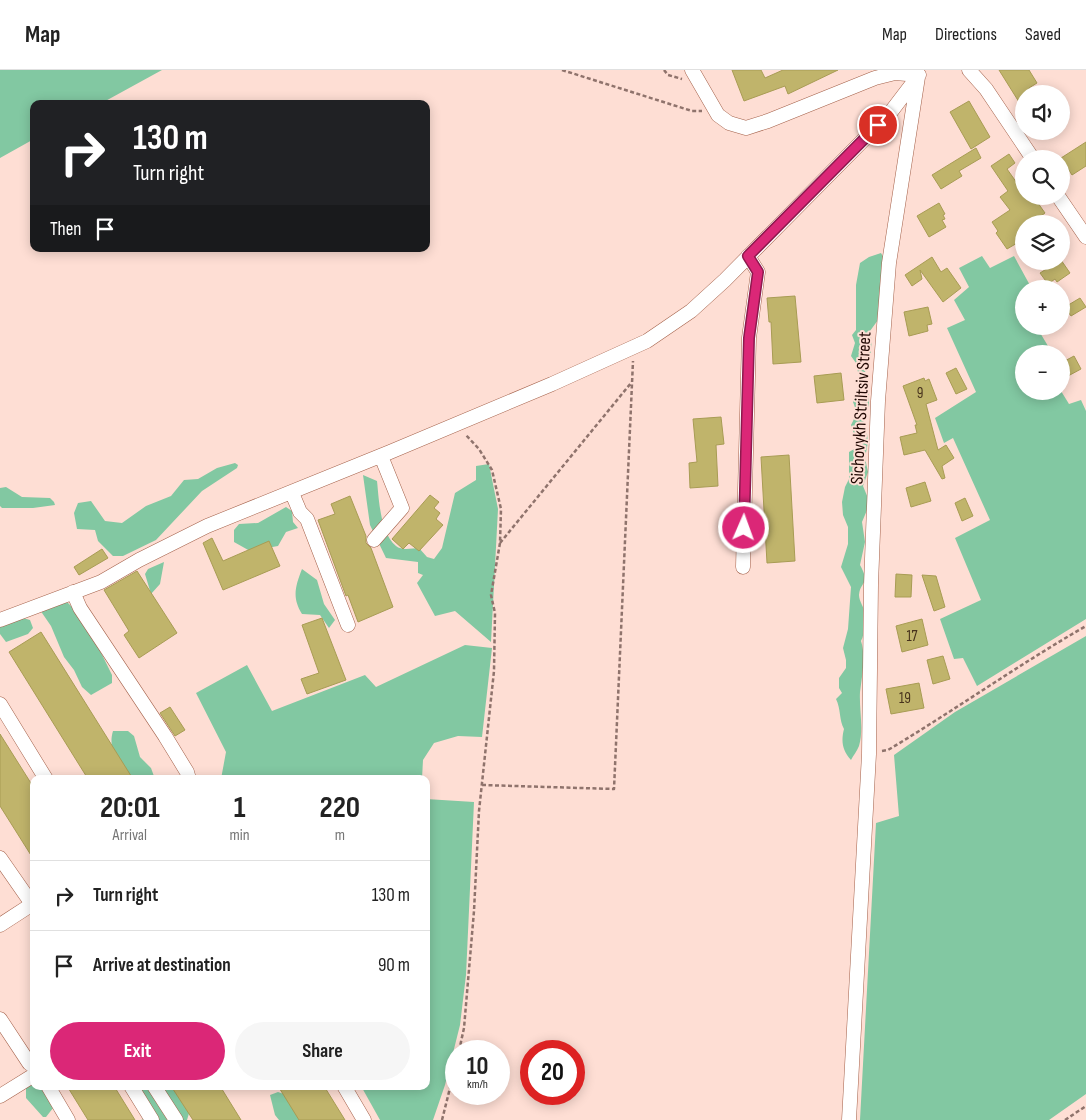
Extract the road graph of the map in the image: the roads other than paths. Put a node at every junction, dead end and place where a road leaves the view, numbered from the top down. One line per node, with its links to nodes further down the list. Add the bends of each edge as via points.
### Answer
1 (692, 70): 3 (street, via 716,112 729,123 746,128 875,78 895,73)
2 (969, 70): 4 (street, via 986,89)
3 (922, 73): 7 (street, via 890,113); 34 (street, Sichovykh Striltsiv Street, via 889,263 878,400 869,754)
4 (1027, 150)
5 (1064, 205): 6 (street)
6 (1086, 237)
7 (748, 256): 8 (street, via 691,311 647,341); 11 (street, via 758,272 749,338)
8 (381, 456): 9 (street); 10 (street, via 402,508)
9 (292, 493): 12 (street, via 208,526 101,582); 14 (street, via 300,512 307,518)
10 (374, 540)
11 (743, 566)
12 (73, 592): 13 (street); 17 (street, via 80,608)
13 (0, 620)
14 (348, 625)
15 (0, 704): 16 (street)
16 (44, 775)
17 (188, 775)
18 (0, 858): 19 (street)
19 (30, 900)
20 (30, 906): 21 (street)
21 (0, 924)
22 (0, 1019): 23 (street)
23 (30, 1064)
24 (30, 1077): 29 (street)
25 (50, 1090): 30 (street)
26 (133, 1090): 31 (street)
27 (157, 1090): 32 (street)
28 (346, 1090): 33 (street)
29 (0, 1096)
30 (68, 1120)
31 (152, 1120)
32 (176, 1120)
33 (364, 1120)
34 (848, 1120)

